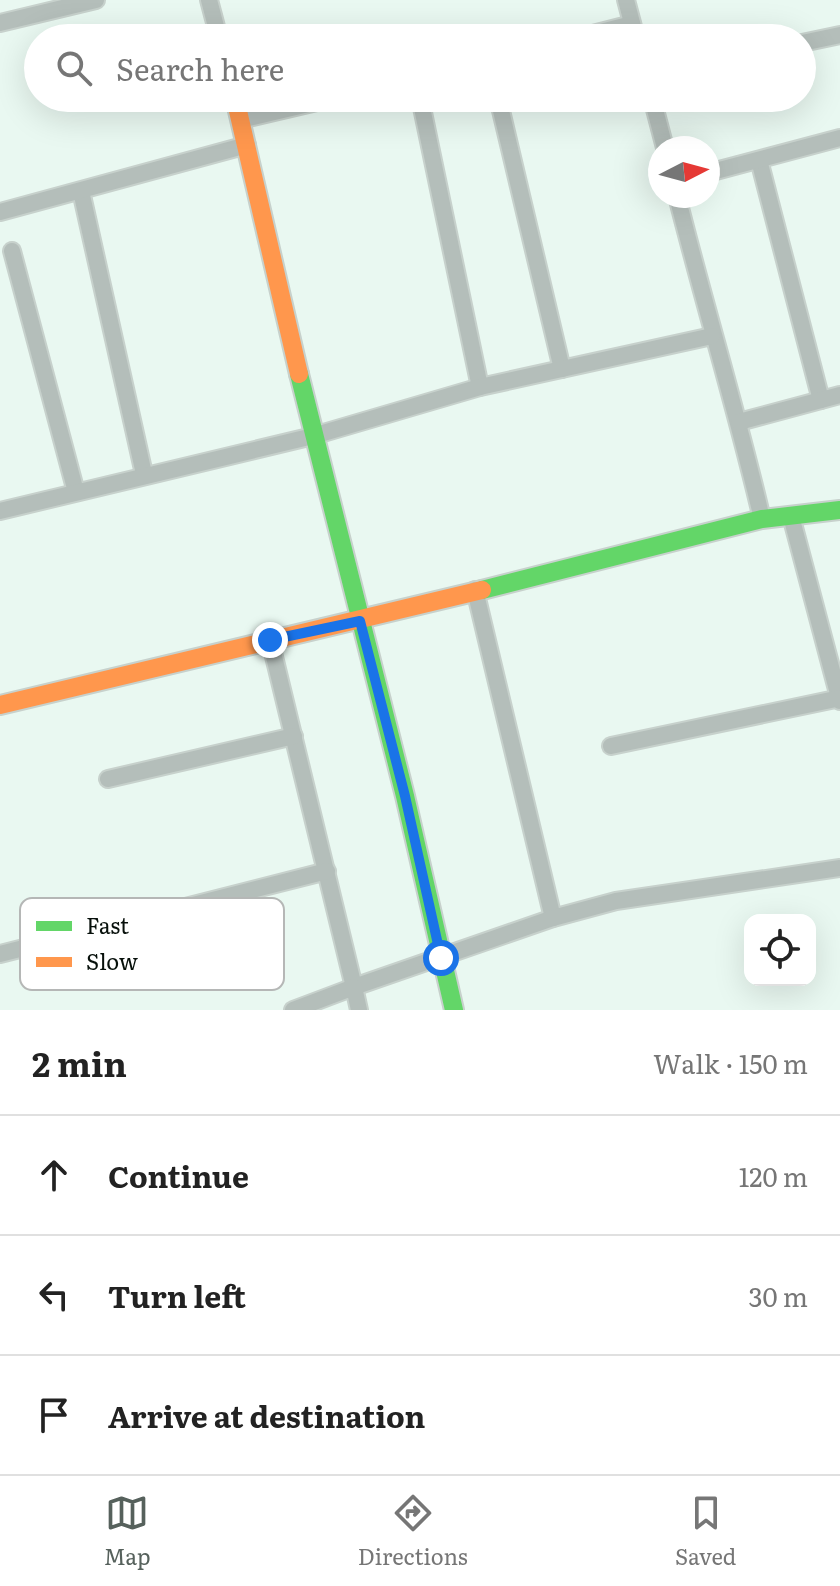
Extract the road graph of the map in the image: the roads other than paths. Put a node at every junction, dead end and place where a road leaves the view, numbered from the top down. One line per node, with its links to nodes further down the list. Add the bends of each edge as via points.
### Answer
1 (96, 0): 4 (street)
2 (209, 0): 5 (street)
3 (626, 0): 6 (street)
4 (0, 23)
5 (215, 24)
6 (632, 24)
7 (840, 35): 8 (street)
8 (816, 40)
9 (238, 112): 14 (street)
10 (274, 112): 14 (street)
11 (423, 112): 26 (street)
12 (501, 112): 25 (street)
13 (656, 112): 15 (street)
14 (240, 120): 17 (street)
15 (662, 136)
16 (840, 138): 18 (street)
17 (247, 145): 20 (street); 30 (street)
18 (759, 160): 19 (street); 28 (street)
19 (720, 170)
20 (81, 191): 22 (street); 31 (street)
21 (680, 208): 24 (street)
22 (0, 212)
23 (12, 251): 32 (street)
24 (712, 336): 25 (street); 29 (street)
25 (562, 369): 26 (street)
26 (480, 387): 30 (street)
27 (840, 395): 28 (street)
28 (821, 400): 29 (street)
29 (739, 422): 36 (street)
30 (313, 436): 31 (street); 38 (street)
31 (144, 474): 32 (street)
32 (76, 492): 34 (street)
33 (840, 510): 35 (street)
34 (0, 511)
35 (791, 516): 36 (street); 40 (street)
36 (762, 519): 37 (street)
37 (475, 590): 38 (street); 48 (street)
38 (360, 621): 39 (street); 51 (street)
39 (270, 640): 41 (street); 42 (street)
40 (840, 699): 43 (street)
41 (0, 705)
42 (294, 736): 44 (street); 46 (street)
43 (611, 746)
44 (108, 779)
45 (840, 868): 48 (street, via 657,893)
46 (327, 871): 47 (street); 52 (street)
47 (221, 898)
48 (553, 918): 51 (street)
49 (20, 949): 50 (street)
50 (0, 954)
51 (441, 958): 52 (street); 55 (street)
52 (354, 987): 53 (street); 54 (street)
53 (293, 1010)
54 (359, 1010)
55 (454, 1010)

